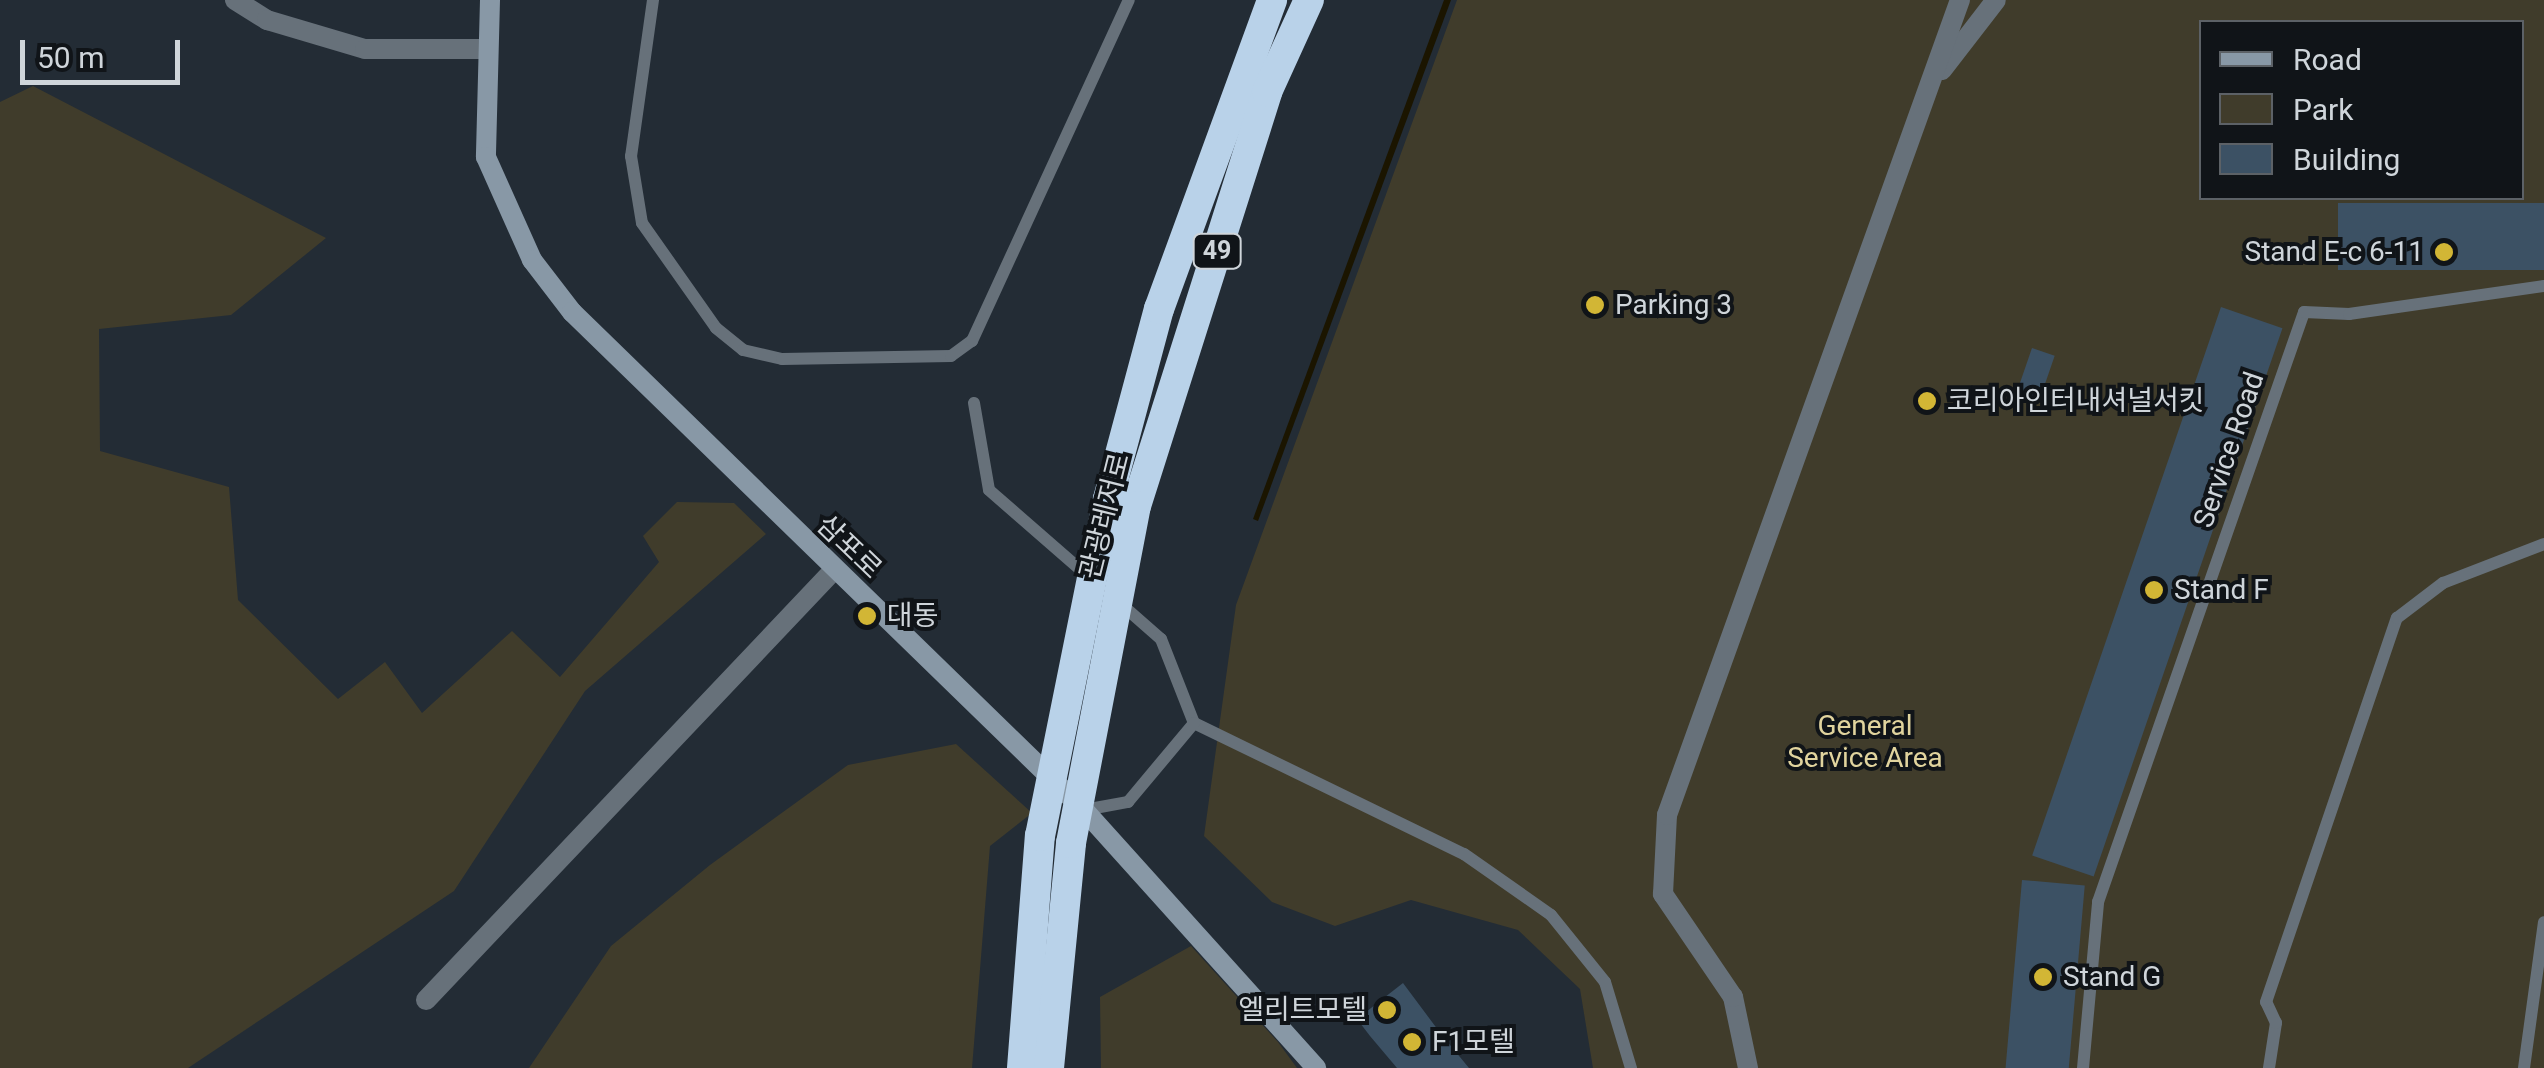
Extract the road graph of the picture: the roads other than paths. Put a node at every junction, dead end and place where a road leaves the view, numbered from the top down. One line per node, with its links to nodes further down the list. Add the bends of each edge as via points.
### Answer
1 (235, 0): 9 (street, via 267,20 365,49)
2 (490, 0): 9 (street, 삼포로)
3 (654, 0): 4 (lane, via 631,156 642,222 716,328 744,350 782,359 951,356 972,340)
4 (1130, 0)
5 (1272, 0): 13 (highway, 관광레저로 / 49, via 1160,308)
6 (1309, 0): 13 (highway, 관광레저로 / 49, via 1267,92)
7 (1960, 0): 10 (street)
8 (1996, 0): 10 (street)
9 (482, 49): 15 (street, 삼포로, via 486,157 532,260 572,312)
10 (1919, 105): 24 (street, via 1667,815 1663,894 1733,996)
11 (2544, 286): 25 (lane, Service Road, via 2348,314 2304,312 2098,902)
12 (974, 402): 16 (lane, via 988,490 1161,639)
13 (1122, 503): 20 (highway, 관광레저로 / 49, bridge, via 1040,836); 21 (highway, 관광레저로 / 49, bridge, via 1071,843)
14 (2544, 544): 26 (lane, via 2443,582 2397,618 2266,1002 2276,1023)
15 (834, 571): 17 (street, 삼포로); 19 (street)
16 (1194, 723): 17 (lane, via 1128,802); 23 (lane, via 1464,854 1551,915 1605,982)
17 (1084, 810): 22 (street, 삼포로)
18 (2544, 922): 27 (lane)
19 (426, 1000)
20 (1022, 1068)
21 (1049, 1068)
22 (1316, 1068)
23 (1631, 1068)
24 (1748, 1068)
25 (2083, 1068)
26 (2269, 1068)
27 (2524, 1068)

